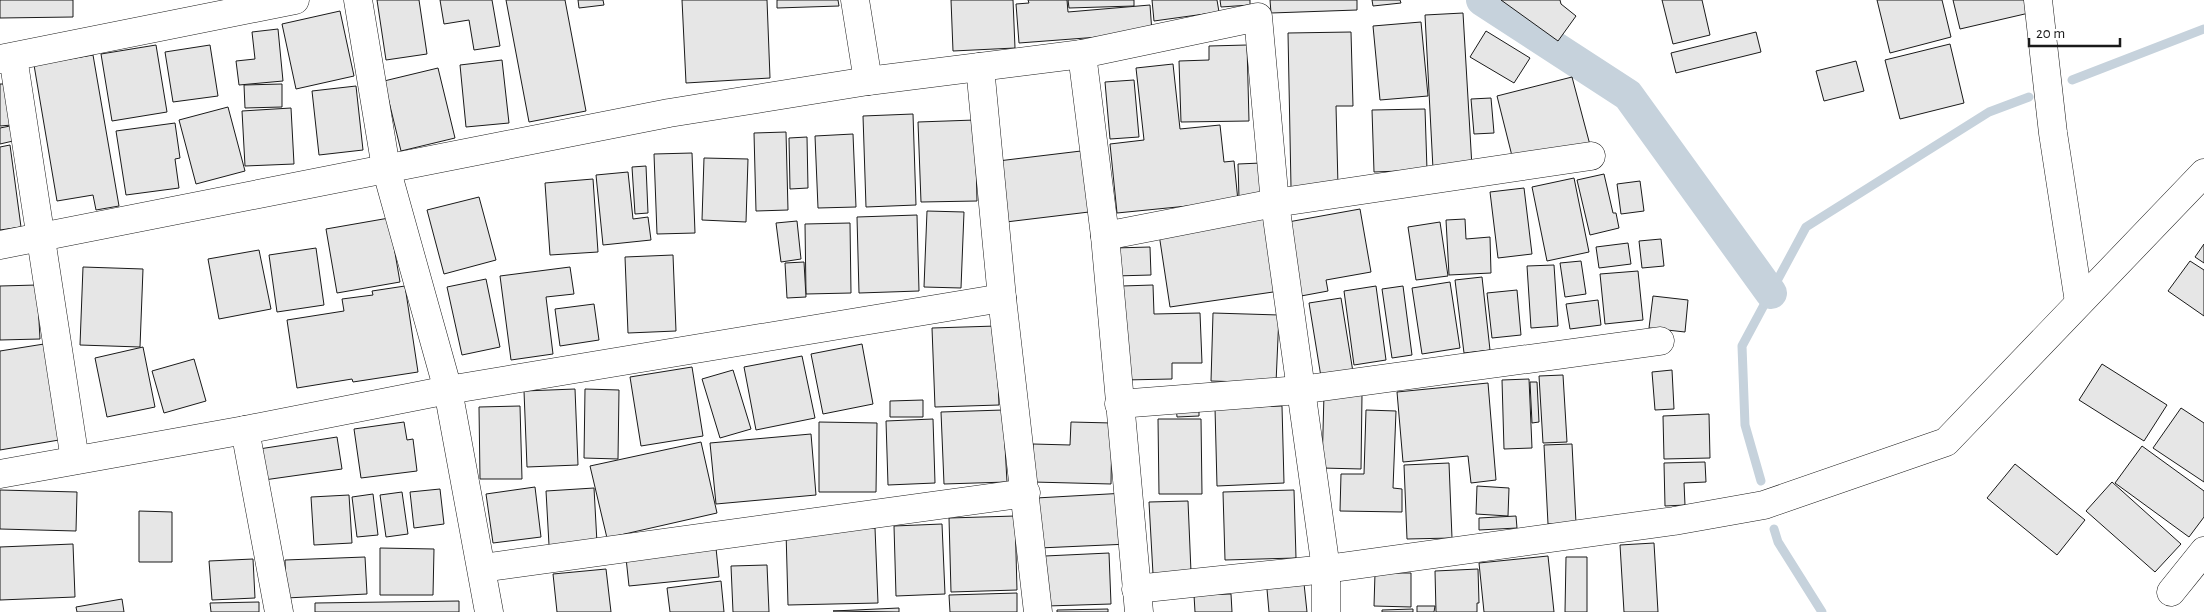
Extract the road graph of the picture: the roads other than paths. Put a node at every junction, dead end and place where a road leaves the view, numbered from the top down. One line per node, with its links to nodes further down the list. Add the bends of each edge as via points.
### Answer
1 (295, 0): 7 (street)
2 (358, 0): 11 (street)
3 (855, 0): 9 (street)
4 (2038, 0): 18 (street, via 2053,133)
5 (1257, 9): 6 (street); 13 (street)
6 (1082, 54): 8 (street); 15 (street)
7 (7, 58): 14 (street)
8 (980, 67): 9 (street); 17 (street)
9 (868, 80): 11 (street, via 669,113)
10 (1590, 156): 13 (street)
11 (386, 168): 14 (street); 20 (street)
12 (2204, 173): 18 (street)
13 (1275, 203): 15 (street); 21 (street)
14 (42, 236): 16 (street); 24 (street)
15 (1105, 236): 22 (street)
16 (0, 244)
17 (1002, 298): 20 (street); 26 (street)
18 (2079, 302): 29 (street, via 1946,442 1764,505 1674,522)
19 (1660, 341): 21 (street)
20 (448, 390): 23 (street); 28 (street)
21 (1300, 390): 22 (street); 29 (street)
22 (1119, 404): 31 (street)
23 (244, 430): 24 (street); 32 (street)
24 (75, 460): 25 (street)
25 (0, 474)
26 (1026, 493): 28 (street); 34 (street)
27 (2204, 551): 30 (street)
28 (482, 568): 33 (street)
29 (1326, 569): 31 (street); 35 (street)
30 (2171, 592)
31 (1138, 601)
32 (279, 612)
33 (489, 612)
34 (1038, 612)
35 (1326, 612)

